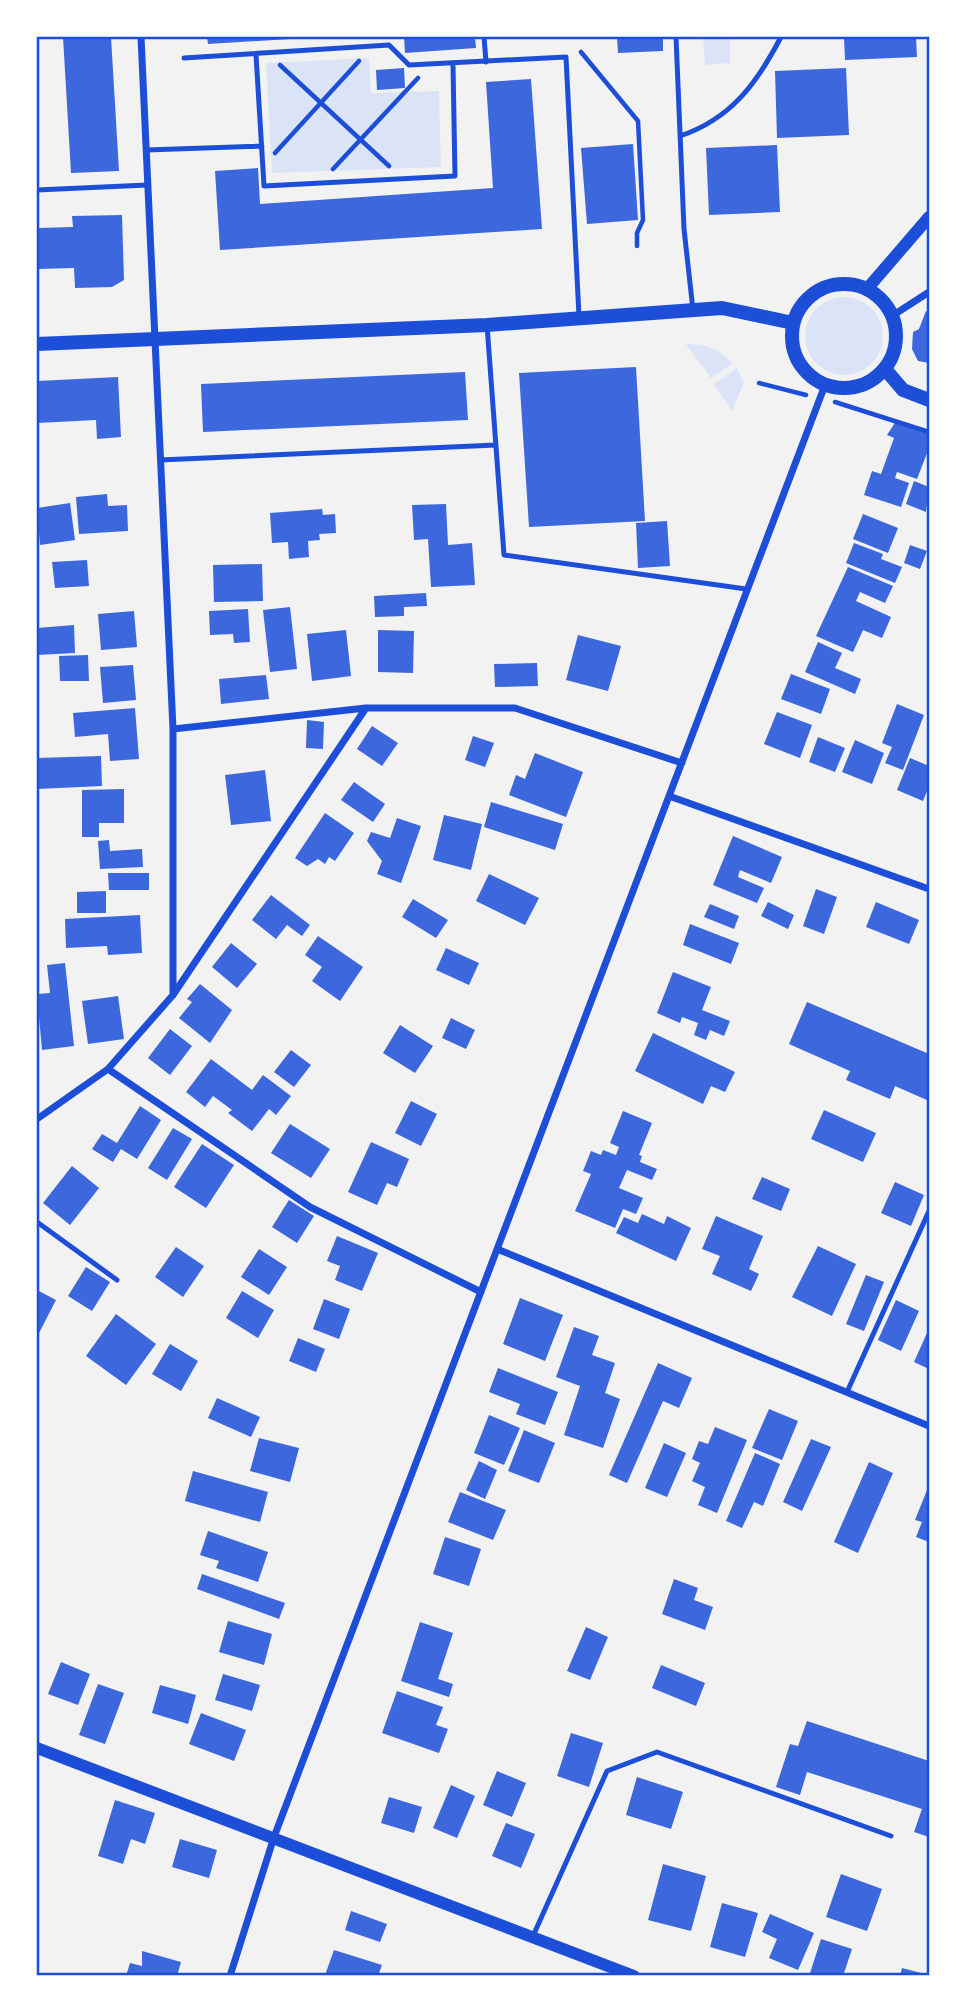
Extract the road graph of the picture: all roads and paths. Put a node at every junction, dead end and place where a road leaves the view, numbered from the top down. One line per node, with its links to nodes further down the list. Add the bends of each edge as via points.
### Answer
1 (141, 37): 17 (street)
2 (484, 37): 10 (lane)
3 (676, 37): 14 (lane)
4 (781, 37): 14 (lane, via 742,99)
5 (574, 44): 24 (path, via 638,121 643,220)
6 (372, 46): 7 (lane); 11 (lane, via 389,45 409,65); 13 (path)
7 (268, 54): 8 (lane); 13 (path)
8 (256, 55): 9 (lane); 16 (lane)
9 (184, 58)
10 (485, 62): 12 (lane); 29 (lane, via 566,57)
11 (430, 65): 12 (lane); 15 (path)
12 (453, 65): 19 (lane, via 455,176)
13 (321, 103): 15 (path); 18 (path)
14 (680, 136): 27 (lane)
15 (361, 140): 19 (path); 20 (path)
16 (262, 146): 17 (lane); 18 (lane)
17 (146, 150): 21 (street)
18 (263, 167): 20 (lane, via 264,186)
19 (403, 179): 20 (lane)
20 (321, 183)
21 (148, 185): 22 (lane); 32 (street)
22 (37, 190)
23 (929, 217): 25 (street)
24 (637, 246)
25 (867, 289): 28 (main road, via 882,300); 30 (main road, via 842,284 816,291 800,307)
26 (929, 292): 28 (street)
27 (693, 310): 29 (main road); 30 (main road, via 722,309)
28 (892, 316): 34 (main road, via 895,349)
29 (579, 319): 31 (main road)
30 (793, 323): 36 (main road, via 791,335 798,361)
31 (487, 325): 32 (main road); 39 (lane)
32 (155, 337): 33 (main road); 40 (street)
33 (37, 344)
34 (885, 369): 36 (main road, via 870,382); 37 (main road, via 903,390)
35 (759, 383): 36 (path)
36 (823, 392): 38 (path); 41 (street)
37 (929, 400)
38 (929, 432)
39 (496, 445): 40 (lane); 41 (lane, via 503,555)
40 (160, 460): 43 (street)
41 (746, 589): 44 (street)
42 (366, 708): 43 (street); 44 (street, via 515,709); 47 (street)
43 (173, 729): 47 (street)
44 (682, 763): 45 (street)
45 (669, 796): 46 (street); 52 (street)
46 (929, 889)
47 (173, 995): 48 (street)
48 (108, 1069): 49 (street); 54 (street, via 310,1207)
49 (37, 1119)
50 (929, 1211): 55 (lane)
51 (37, 1222): 53 (lane)
52 (497, 1249): 54 (street); 55 (street)
53 (117, 1280)
54 (481, 1292): 59 (street)
55 (847, 1392): 56 (street)
56 (929, 1426)
57 (37, 1748): 59 (street)
58 (891, 1836): 60 (lane, via 657,1752 607,1771)
59 (274, 1837): 60 (street); 61 (street)
60 (532, 1937): 62 (street)
61 (230, 1976)
62 (634, 1976)

